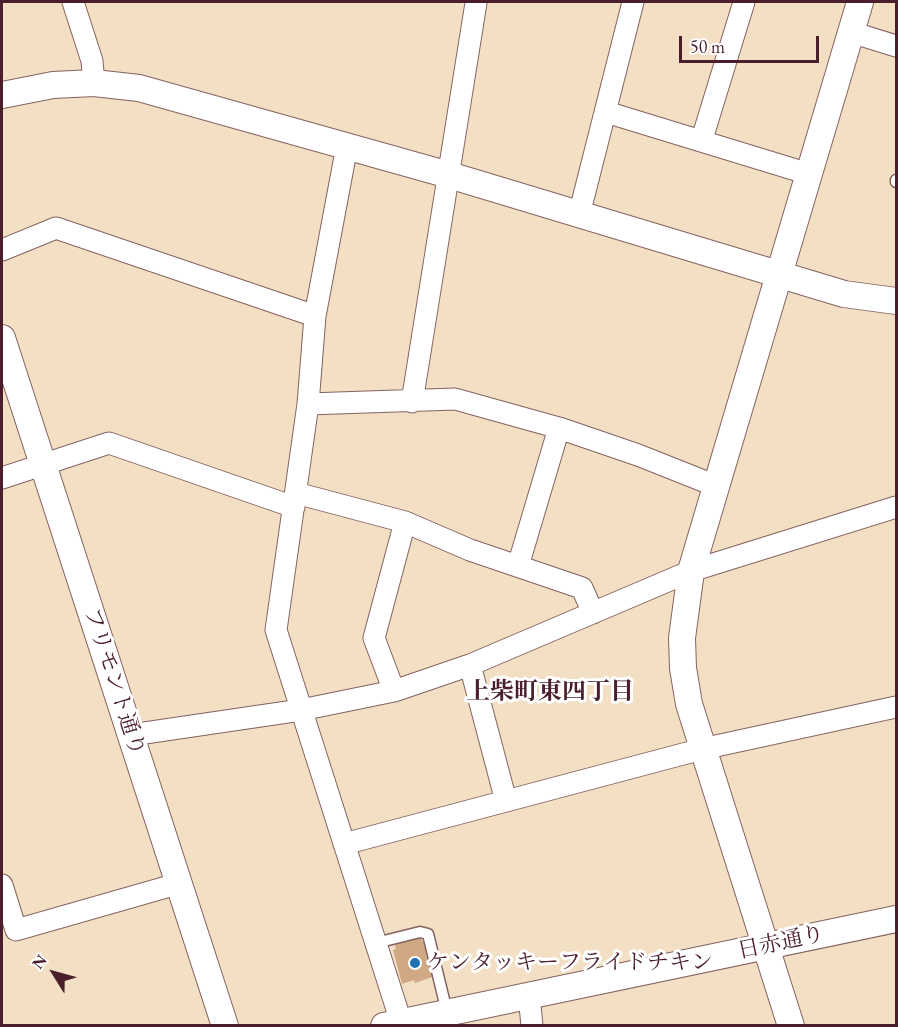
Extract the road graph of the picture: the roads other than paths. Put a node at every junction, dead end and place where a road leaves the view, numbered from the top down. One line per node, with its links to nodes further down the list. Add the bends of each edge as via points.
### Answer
1 (73, 2): 8 (street, via 92,61)
2 (475, 2): 14 (street)
3 (633, 2): 10 (street)
4 (744, 2): 11 (street)
5 (860, 2): 6 (street)
6 (851, 32): 7 (street); 13 (street)
7 (897, 46)
8 (94, 83): 9 (street, via 53,85); 12 (street, via 139,88)
9 (2, 95)
10 (606, 112): 11 (street); 15 (street)
11 (702, 139): 13 (street)
12 (346, 146): 14 (street); 19 (street)
13 (809, 174): 17 (street)
14 (449, 175): 15 (street); 21 (street)
15 (579, 214): 17 (street)
16 (2, 250): 19 (street, via 56,228)
17 (780, 275): 18 (street, via 844,294); 26 (street)
18 (897, 301)
19 (315, 316): 22 (street)
20 (2, 338): 24 (street, フリモント通り)
21 (412, 402): 22 (street); 23 (street, via 455,399)
22 (308, 404): 27 (street)
23 (558, 428): 26 (street); 30 (street)
24 (43, 465): 25 (street); 27 (street, via 109,443); 37 (street, フリモント通り)
25 (2, 478)
26 (716, 486): 31 (street)
27 (295, 500): 29 (street); 36 (street, via 276,630)
28 (897, 507): 31 (street)
29 (405, 522): 30 (street); 34 (street, via 374,638)
30 (518, 566): 32 (street, via 582,588)
31 (691, 571): 32 (street); 38 (street, via 685,607 683,668)
32 (593, 613): 33 (street)
33 (470, 665): 34 (street); 39 (street)
34 (394, 692): 36 (street)
35 (897, 708): 38 (street)
36 (301, 710): 37 (street); 40 (street)
37 (131, 735): 41 (street, フリモント通り)
38 (702, 749): 39 (street); 45 (street)
39 (506, 801): 40 (street)
40 (344, 843): 44 (street)
41 (177, 884): 42 (street, via 16,930); 49 (street, フリモント通り)
42 (2, 885)
43 (897, 919): 45 (street, 日赤通り)
44 (376, 943): 47 (lane, via 420,932 428,934); 48 (street)
45 (765, 946): 46 (street, 日赤通り); 51 (street)
46 (529, 995): 47 (street, 日赤通り); 50 (street)
47 (447, 1012): 48 (street, 日赤通り)
48 (392, 1024)
49 (225, 1026)
50 (532, 1026)
51 (791, 1026)

